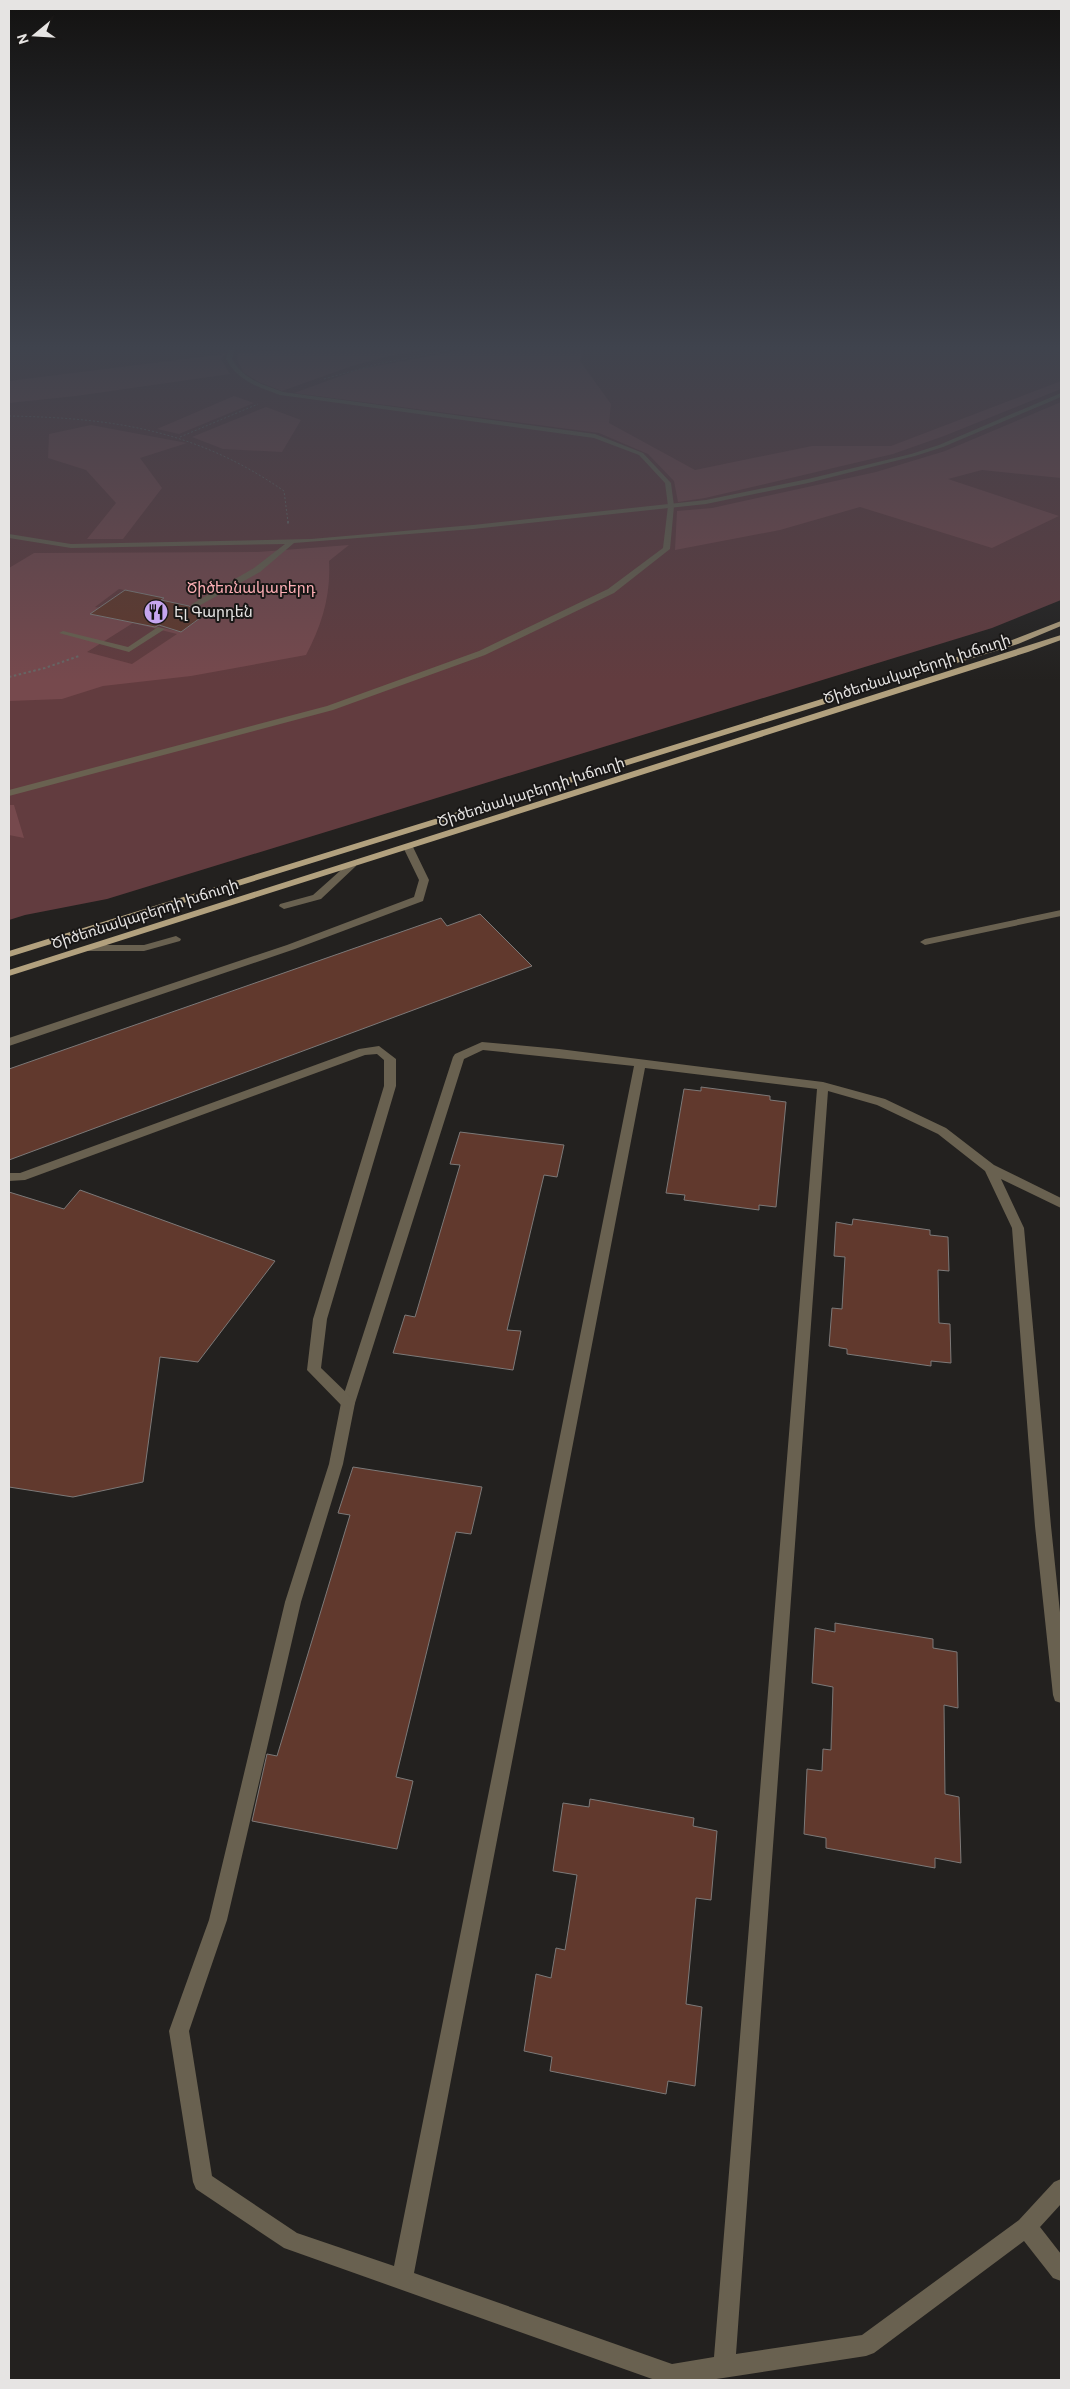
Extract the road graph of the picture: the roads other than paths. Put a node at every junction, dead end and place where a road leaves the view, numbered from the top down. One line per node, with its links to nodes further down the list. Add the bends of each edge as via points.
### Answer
1 (644, 457): 3 (street, via 668,483)
2 (903, 457): 3 (street, via 808,481)
3 (671, 506): 5 (street); 11 (street, via 666,549 611,591 482,654 330,708)
4 (9, 536): 5 (street, via 71,546)
5 (291, 542): 6 (street, via 257,570)
6 (195, 606)
7 (1061, 623): 19 (main road, Ծիծեռնակաբերդի խճուղի, via 1015,642)
8 (161, 629): 9 (street, via 129,650)
9 (63, 633)
10 (1061, 637): 12 (main road, Ծիծեռնակաբերդի խճուղի)
11 (9, 793)
12 (408, 847): 13 (main road, Ծիծեռնակաբերդի խճուղի); 21 (street, via 424,880 419,899 291,947)
13 (353, 864): 14 (street, via 317,897); 18 (main road, Ծիծեռնակաբերդի խճուղի)
14 (284, 906)
15 (1061, 913): 17 (street)
16 (176, 939): 18 (street, via 144,948)
17 (925, 942)
18 (88, 948): 20 (main road, Ծիծեռնակաբերդի խճուղի)
19 (9, 954)
20 (9, 973)
21 (9, 1042)
22 (640, 1064): 23 (street); 27 (street, via 482,1046 460,1057); 32 (street)
23 (823, 1086): 24 (street, via 881,1102 942,1131); 33 (street)
24 (990, 1168): 26 (street); 28 (street, via 1018,1228 1042,1526)
25 (9, 1177): 27 (street, via 21,1177 363,1052 379,1050 390,1059 390,1086 320,1319 314,1370)
26 (1061, 1203)
27 (348, 1403): 32 (street, via 336,1464 292,1602 218,1920 179,2031 203,2182 291,2241)
28 (1061, 1695)
29 (1061, 2190): 30 (street)
30 (1026, 2227): 31 (street); 33 (street, via 866,2345)
31 (1061, 2270)
32 (402, 2280): 33 (street, via 672,2375)
33 (724, 2366)

